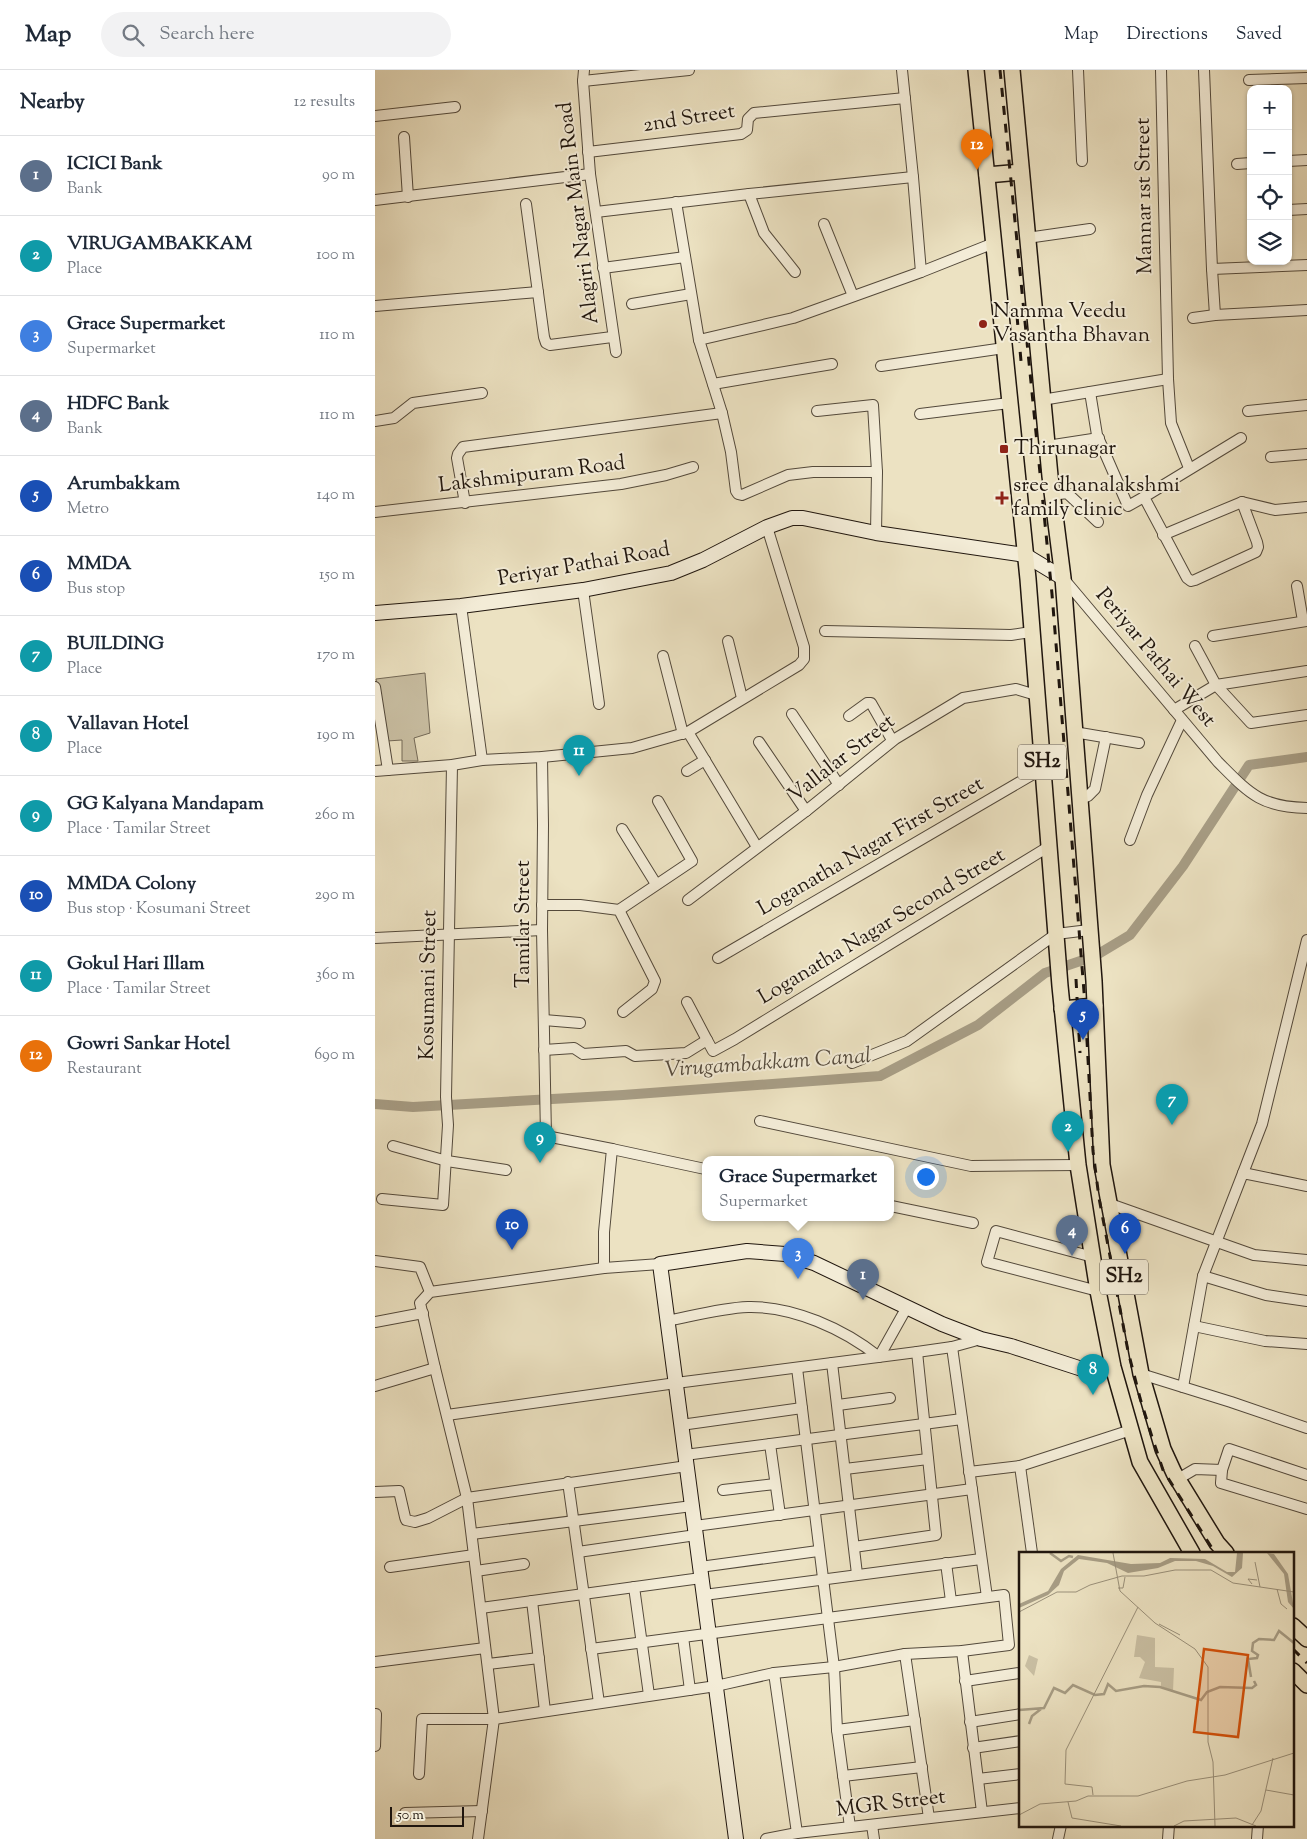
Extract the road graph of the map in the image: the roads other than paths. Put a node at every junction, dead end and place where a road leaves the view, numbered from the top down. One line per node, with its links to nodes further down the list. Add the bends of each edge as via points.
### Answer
1 (689, 70): 8 (street)
2 (902, 70): 12 (street)
3 (976, 70): 24 (main road, SH2)
4 (1012, 70): 22 (main road, SH2)
5 (1078, 70): 18 (street)
6 (1161, 70): 58 (street, Mannar 1st Street)
7 (1204, 70): 41 (street)
8 (659, 72): 9 (street)
9 (583, 75): 16 (street, Alagiri Nagar Main Road)
10 (1307, 78): 11 (street)
11 (1249, 80)
12 (905, 98): 16 (street, 2nd Street, via 754,113 747,130 741,134); 25 (street)
13 (455, 107): 14 (street)
14 (375, 116)
15 (404, 137): 27 (street)
16 (588, 152): 23 (street, Alagiri Nagar Main Road)
17 (1307, 160): 19 (street)
18 (1082, 161)
19 (1292, 161)
20 (1247, 163): 21 (street)
21 (1237, 164)
22 (1021, 172): 24 (main road); 36 (main road, SH2)
23 (590, 174): 27 (street); 33 (street, Alagiri Nagar Main Road)
24 (987, 175): 37 (main road, SH2)
25 (913, 177): 26 (street); 43 (street)
26 (749, 194): 29 (street); 42 (street, via 764,233)
27 (408, 197): 28 (street)
28 (375, 200)
29 (676, 202): 33 (street); 38 (street)
30 (526, 204): 44 (street)
31 (1307, 209): 32 (street)
32 (1292, 210)
33 (596, 212): 40 (street, Alagiri Nagar Main Road)
34 (824, 224): 46 (street)
35 (1089, 229): 36 (street)
36 (1027, 238): 62 (main road, SH2)
37 (994, 243): 43 (street); 54 (main road, SH2)
38 (685, 257): 40 (street); 45 (street)
39 (1307, 264): 41 (street)
40 (603, 268): 52 (street, Alagiri Nagar Main Road)
41 (1212, 269): 50 (street)
42 (795, 272)
43 (921, 272): 46 (street)
44 (538, 292): 48 (street); 52 (street, via 546,343)
45 (691, 294): 47 (street); 53 (street)
46 (853, 296): 53 (street, via 793,318)
47 (632, 304)
48 (375, 306)
49 (1307, 310): 50 (street)
50 (1215, 315): 51 (street)
51 (1193, 318)
52 (612, 337): 55 (street, Alagiri Nagar Main Road)
53 (699, 340): 59 (street)
54 (1004, 348): 57 (street); 63 (main road, SH2)
55 (616, 352)
56 (832, 364): 59 (street)
57 (881, 366)
58 (1168, 378): 61 (street); 76 (street, Mannar 1st Street, via 1171,423)
59 (713, 384): 67 (street)
60 (482, 392): 69 (street, via 413,403 393,418)
61 (1090, 392): 62 (street); 70 (street)
62 (1042, 400): 72 (main road, SH2)
63 (1009, 403): 68 (street); 88 (main road, SH2)
64 (1307, 405): 66 (street)
65 (817, 411): 77 (street, via 873,405)
66 (1248, 411)
67 (722, 413): 77 (street, via 738,494 787,475); 81 (street, via 463,447 457,458)
68 (920, 414)
69 (375, 421)
70 (1099, 438): 72 (street); 79 (street, via 1128,506)
71 (1241, 438): 76 (street)
72 (1047, 446): 78 (main road, SH2)
73 (1307, 454): 74 (street)
74 (1271, 457)
75 (693, 467): 81 (street, Lakshmipuram Road, via 621,484)
76 (1189, 468): 79 (street)
77 (877, 472): 86 (street)
78 (1052, 495): 84 (street, via 1067,493); 89 (main road, SH2)
79 (1144, 497): 87 (street)
80 (1242, 502): 82 (street, via 1275,510); 87 (street); 87 (street, via 1257,542 1257,552 1195,580 1187,578)
81 (465, 503): 83 (street, Lakshmipuram Road)
82 (1307, 507)
83 (375, 512)
84 (1098, 522)
85 (767, 527): 86 (street, Periyar Pathai Road, via 792,518 803,518); 91 (street, Periyar Pathai Road, via 671,573); 105 (street, via 804,659)
86 (876, 533): 88 (street, Periyar Pathai Road)
87 (1163, 535)
88 (1025, 555): 89 (street); 96 (main road, SH2)
89 (1063, 578): 107 (street, Periyar Pathai West); 112 (main road, SH2)
90 (1297, 586): 94 (street)
91 (583, 590): 92 (street, Periyar Pathai Road); 106 (street)
92 (461, 606): 93 (street, Periyar Pathai Road); 119 (street)
93 (375, 613)
94 (1305, 621): 97 (street)
95 (825, 631): 96 (street, via 1011,635)
96 (1031, 632): 104 (main road, SH2)
97 (1213, 636)
98 (728, 641): 105 (street)
99 (1195, 646): 102 (street)
100 (663, 656): 113 (street)
101 (1307, 671): 102 (street)
102 (1216, 685): 107 (street); 109 (street, via 1251,723)
103 (375, 687): 123 (street)
104 (1036, 695): 115 (street, Vallalar Street, via 1016,689 963,698); 122 (main road, SH2)
105 (742, 698): 113 (street)
106 (599, 704)
107 (1174, 710): 111 (street, Periyar Pathai West)
108 (792, 714): 126 (street)
109 (1307, 715)
110 (849, 716): 115 (street, via 871,704)
111 (1183, 720): 129 (street, Periyar Pathai West, via 1220,764 1255,797 1285,808); 132 (street)
112 (1075, 732): 114 (street); 127 (main road, SH2)
113 (685, 733): 118 (street, via 633,748); 120 (street)
114 (1106, 737): 117 (street); 127 (street, via 1095,789)
115 (892, 740): 126 (street, Vallalar Street)
116 (759, 742): 130 (street)
117 (1139, 743)
118 (542, 757): 119 (street); 137 (street, Tamilar Street)
119 (482, 760): 121 (street)
120 (705, 760): 125 (street); 133 (street)
121 (452, 765): 123 (street); 141 (street, Kosumani Street)
122 (1042, 769): 134 (main road, SH2); 145 (street, Loganatha Nagar First Street)
123 (388, 770): 124 (street)
124 (375, 771)
125 (687, 771)
126 (839, 785): 130 (street, Vallalar Street)
127 (1079, 799): 140 (main road, SH2)
128 (658, 801): 135 (street, via 692,861)
129 (1307, 808)
130 (807, 811): 133 (street, Vallalar Street)
131 (622, 829): 135 (street)
132 (1129, 840)
133 (757, 847): 136 (street, Vallalar Street)
134 (1049, 847): 143 (main road, SH2); 152 (street, Loganatha Nagar Second Street, via 735,1039 713,1051)
135 (656, 884): 138 (street)
136 (688, 900)
137 (542, 905): 138 (street); 139 (street, Tamilar Street)
138 (619, 910): 149 (street, via 655,981 652,989)
139 (542, 930): 141 (street); 150 (street, Tamilar Street)
140 (1090, 934): 143 (street); 147 (main road, SH2)
141 (449, 936): 142 (street); 158 (street, Kosumani Street)
142 (375, 938)
143 (1056, 940): 148 (main road, SH2); 154 (street, via 907,1041)
144 (1307, 940): 162 (street, via 1262,1124)
145 (718, 958)
146 (687, 1002): 152 (street)
147 (1095, 1006): 148 (main road); 165 (main road, SH2, via 1102,1165)
148 (1062, 1009): 159 (main road, SH2)
149 (623, 1012)
150 (544, 1020): 151 (street); 153 (street, Tamilar Street)
151 (580, 1023)
152 (707, 1040): 153 (street, via 686,1053 643,1056 626,1052 583,1054 574,1048)
153 (544, 1050): 157 (street, Tamilar Street, via 546,1136)
154 (852, 1063)
155 (760, 1120): 159 (street, via 971,1166)
156 (393, 1146): 158 (street)
157 (612, 1150): 160 (street); 173 (street)
158 (447, 1161): 161 (street); 164 (street, Kosumani Street, via 443,1204)
159 (1078, 1166): 169 (main road, SH2)
160 (702, 1167)
161 (506, 1170)
162 (1243, 1173): 163 (street); 168 (street)
163 (1307, 1186)
164 (382, 1199)
165 (1110, 1204): 168 (street); 192 (main road, SH2)
166 (894, 1207): 167 (street)
167 (973, 1223)
168 (1215, 1241): 170 (street, via 1255,1255); 174 (street)
169 (1093, 1257): 175 (main road, SH2); 175 (street, via 996,1231 987,1262)
170 (1307, 1260)
171 (375, 1261): 176 (street, via 420,1267)
172 (660, 1264): 173 (street); 178 (street, via 747,1251 785,1254 814,1263); 180 (street)
173 (604, 1268): 176 (street)
174 (1203, 1276): 177 (street, via 1266,1295); 182 (street)
175 (1098, 1290): 189 (main road, SH2)
176 (430, 1292): 179 (street, via 421,1303)
177 (1307, 1301)
178 (907, 1307): 183 (street); 187 (street)
179 (423, 1313): 181 (street); 190 (street)
180 (667, 1321): 187 (street, via 748,1307 771,1309 839,1331); 193 (street)
181 (375, 1322)
182 (1194, 1326): 184 (street, via 1265,1340); 195 (street)
183 (981, 1339): 185 (street); 189 (street, via 1085,1370 1103,1370)
184 (1307, 1344)
185 (952, 1347): 186 (street); 200 (street)
186 (917, 1352): 187 (street); 201 (street)
187 (879, 1357): 188 (street)
188 (832, 1363): 191 (street); 197 (street)
189 (1113, 1366): 204 (main road, SH2)
190 (435, 1368): 194 (street); 199 (street)
191 (797, 1368): 193 (street); 198 (street)
192 (1141, 1374): 195 (street); 215 (main road, SH2, via 1163,1450)
193 (676, 1383): 199 (street); 202 (street)
194 (375, 1386)
195 (1183, 1387): 203 (street)
196 (890, 1398): 197 (street)
197 (838, 1405): 205 (street)
198 (802, 1408): 202 (street); 206 (street)
199 (447, 1415): 222 (street)
200 (962, 1419): 201 (street); 213 (street)
201 (924, 1423): 205 (street); 208 (street)
202 (681, 1425): 209 (street)
203 (1307, 1428)
204 (1131, 1430): 210 (street); 235 (main road, SH2, via 1140,1462)
205 (841, 1434): 206 (street); 211 (street)
206 (805, 1439): 207 (street); 226 (street)
207 (770, 1444): 209 (street); 217 (street)
208 (928, 1458): 211 (street); 221 (street)
209 (686, 1461): 216 (street); 224 (street)
210 (1020, 1466): 213 (street); 234 (street)
211 (845, 1469): 223 (street)
212 (1222, 1470): 214 (street, via 1229,1449); 215 (street, via 1195,1469); 225 (street, via 1221,1483)
213 (969, 1472): 218 (street)
214 (1307, 1475)
215 (1178, 1479): 236 (main road, SH2)
216 (569, 1482): 222 (street); 228 (street)
217 (775, 1484): 219 (street); 227 (street)
218 (972, 1489): 221 (street); 238 (street)
219 (723, 1490)
220 (375, 1492): 222 (street, via 399,1491 405,1517 415,1522)
221 (932, 1494): 223 (street); 231 (street, via 936,1535)
222 (467, 1498): 230 (street)
223 (849, 1505): 226 (street); 231 (street)
224 (692, 1506): 228 (street); 229 (street)
225 (1307, 1509)
226 (813, 1510): 227 (street); 232 (street)
227 (780, 1515): 229 (street)
228 (574, 1521): 230 (street); 233 (street)
229 (695, 1531): 233 (street); 243 (street)
230 (472, 1534): 237 (street)
231 (854, 1547): 244 (street)
232 (819, 1551): 243 (street); 245 (street)
233 (578, 1552): 247 (street)
234 (1032, 1552)
235 (1191, 1552)
236 (1225, 1552)
237 (474, 1555): 241 (street); 242 (street)
238 (981, 1559): 239 (street); 249 (street)
239 (946, 1563): 244 (street); 251 (street)
240 (524, 1564): 242 (street)
241 (390, 1567)
242 (476, 1571): 252 (street)
243 (701, 1572): 246 (street); 248 (street)
244 (857, 1574): 245 (street)
245 (822, 1578): 248 (street); 253 (street)
246 (635, 1587): 247 (street); 258 (street)
247 (584, 1594): 250 (street); 260 (street)
248 (704, 1595): 255 (street)
249 (987, 1597): 251 (street); 261 (street, via 1004,1595 1009,1645)
250 (532, 1601): 252 (street); 263 (street)
251 (951, 1601): 253 (street)
252 (481, 1608): 259 (street)
253 (827, 1618): 255 (street); 266 (street)
254 (1294, 1627): 257 (main road)
255 (709, 1634): 256 (street); 272 (street)
256 (683, 1637): 258 (street); 273 (street)
257 (1307, 1639)
258 (642, 1642): 260 (street); 274 (street)
259 (485, 1648): 264 (street); 265 (street)
260 (591, 1649): 275 (street)
261 (962, 1651): 262 (street); 270 (street)
262 (905, 1654): 266 (street); 280 (street)
263 (539, 1658): 265 (street); 276 (street)
264 (375, 1662)
265 (488, 1664): 279 (street)
266 (833, 1667): 269 (street); 282 (street)
267 (1019, 1672): 270 (street)
268 (1294, 1672): 271 (main road)
269 (774, 1673): 272 (street); 301 (street)
270 (965, 1681): 281 (street)
271 (1307, 1685)
272 (716, 1686): 273 (street); 303 (street)
273 (690, 1690): 274 (street)
274 (649, 1695): 275 (street)
275 (599, 1703): 276 (street)
276 (545, 1711): 279 (street)
277 (376, 1714): 284 (street)
278 (1019, 1714): 281 (street)
279 (494, 1719): 287 (street, via 422,1719); 292 (street)
280 (915, 1720): 282 (street); 286 (street)
281 (970, 1722): 285 (street)
282 (837, 1730): 289 (street)
283 (1019, 1741): 285 (street)
284 (375, 1746)
285 (973, 1748): 290 (street)
286 (922, 1767): 289 (street); 295 (street)
287 (419, 1774)
288 (1019, 1774): 290 (street)
289 (843, 1776): 300 (street)
290 (978, 1779): 293 (street)
291 (1019, 1808): 293 (street, MGR Street)
292 (482, 1811): 294 (street); 302 (street)
293 (982, 1812): 295 (street, MGR Street)
294 (405, 1813)
295 (929, 1818): 296 (street, MGR Street)
296 (872, 1825): 300 (street, MGR Street); 305 (street)
297 (1061, 1826): 306 (street)
298 (1169, 1826): 307 (street)
299 (1258, 1826): 308 (street)
300 (851, 1827): 301 (street, MGR Street)
301 (797, 1833): 304 (street, MGR Street)
302 (478, 1839)
303 (736, 1839)
304 (766, 1839)
305 (874, 1839)
306 (1058, 1839)
307 (1168, 1839)
308 (1257, 1839)

